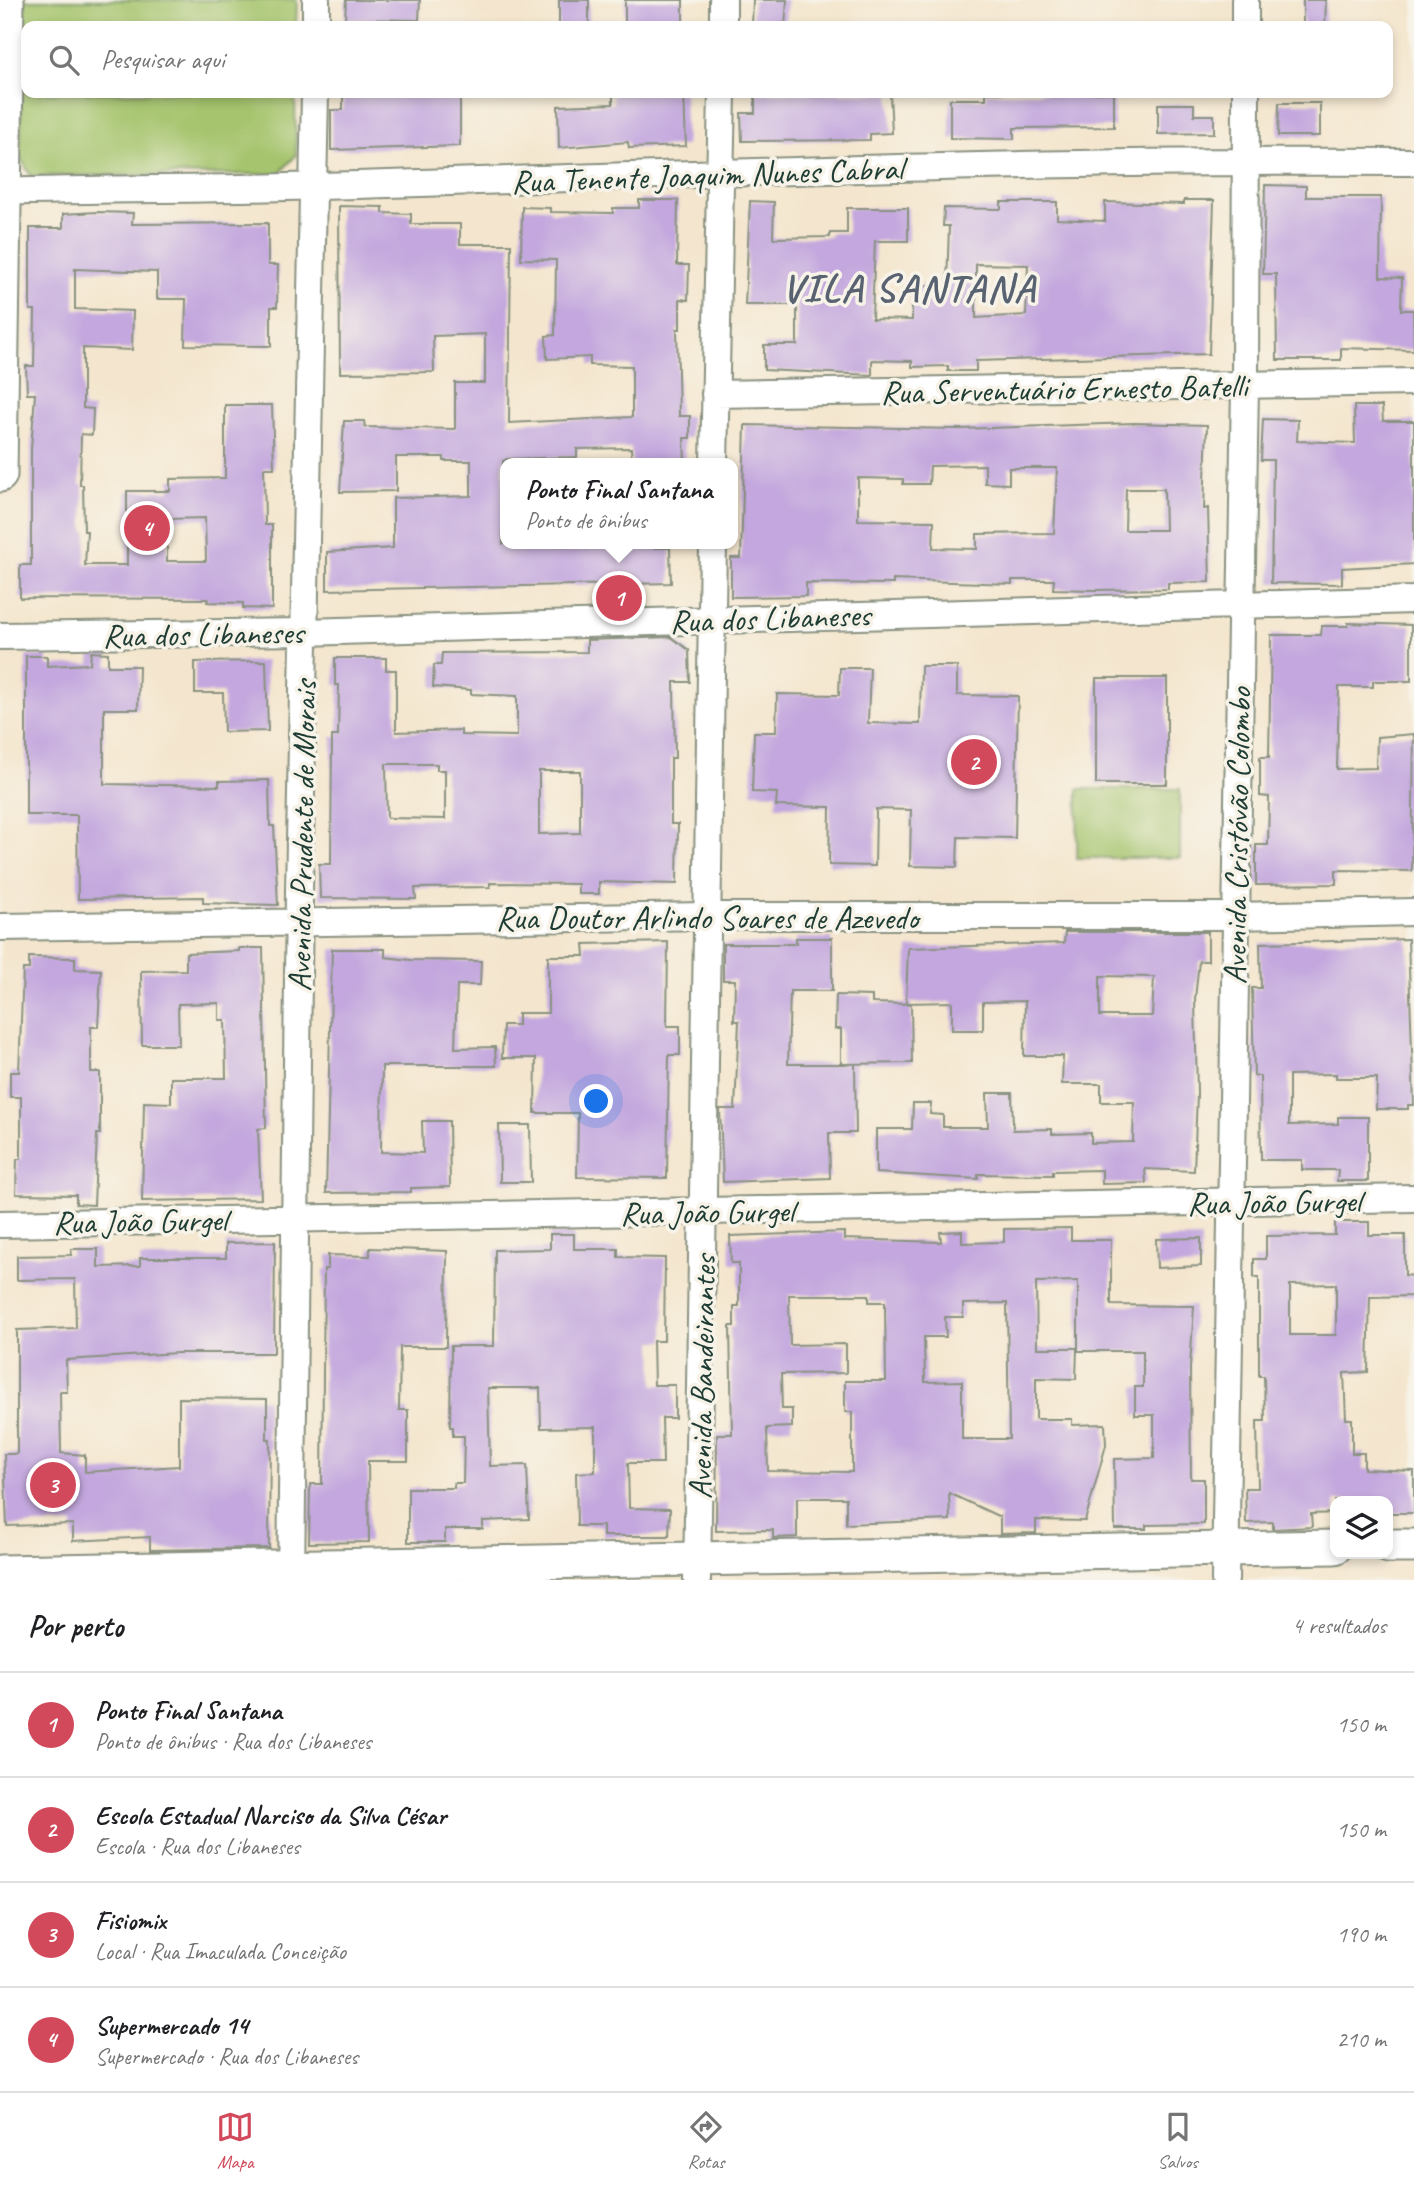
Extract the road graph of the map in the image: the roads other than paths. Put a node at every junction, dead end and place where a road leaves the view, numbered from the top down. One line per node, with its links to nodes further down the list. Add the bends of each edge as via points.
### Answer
1 (7, 0): 15 (street)
2 (316, 0): 5 (street)
3 (723, 0): 6 (street)
4 (1245, 0): 7 (street)
5 (316, 21)
6 (723, 21)
7 (1245, 21)
8 (315, 98): 14 (street, Avenida Prudente de Morais)
9 (722, 98): 13 (street)
10 (1246, 98): 11 (street, Avenida Cristóvão Colombo)
11 (1246, 161): 12 (street, Rua Tenente Joaquim Nunes Cabral); 13 (street, Rua Tenente Joaquim Nunes Cabral); 17 (street, Avenida Cristóvão Colombo)
12 (1414, 162)
13 (720, 173): 14 (street, Rua Tenente Joaquim Nunes Cabral); 18 (street)
14 (314, 187): 15 (street, Rua Tenente Joaquim Nunes Cabral); 25 (street, Avenida Prudente de Morais)
15 (3, 191): 20 (street)
16 (1414, 382): 17 (street, Rua Serventuário Ernesto Batelli)
17 (1245, 385): 18 (street, Rua Serventuário Ernesto Batelli); 23 (street, Avenida Cristóvão Colombo)
18 (715, 394): 19 (street)
19 (714, 458)
20 (0, 475)
21 (713, 549): 24 (street, Avenida Bandeirantes)
22 (1414, 600): 23 (street, Rua dos Libaneses)
23 (1241, 605): 24 (street, Rua dos Libaneses); 29 (street, Avenida Cristóvão Colombo)
24 (712, 619): 25 (street, Rua dos Libaneses); 28 (street, Avenida Bandeirantes)
25 (305, 632): 26 (street, Rua dos Libaneses); 30 (street, Avenida Prudente de Morais)
26 (0, 636)
27 (1414, 912): 29 (street, Rua Doutor Arlindo Soares de Azevedo)
28 (708, 916): 29 (street, Rua Doutor Arlindo Soares de Azevedo); 30 (street, Rua Doutor Arlindo Soares de Azevedo); 34 (street, Avenida Bandeirantes)
29 (1234, 916): 33 (street, Avenida Cristóvão Colombo)
30 (299, 921): 31 (street, Rua Doutor Arlindo Soares de Azevedo); 35 (street, Avenida Prudente de Morais)
31 (0, 927)
32 (1414, 1198): 33 (street, Rua João Gurgel)
33 (1231, 1202): 34 (street, Rua João Gurgel); 40 (street, Avenida Cristóvão Colombo)
34 (704, 1211): 35 (street, Rua João Gurgel); 41 (street, Avenida Bandeirantes)
35 (296, 1216): 36 (street, Rua João Gurgel); 43 (street, Avenida Prudente de Morais)
36 (0, 1224)
37 (1393, 1546): 38 (street)
38 (1414, 1546)
39 (1330, 1548): 40 (street)
40 (1226, 1564): 41 (street)
41 (697, 1570): 43 (street)
42 (0, 1573): 43 (street)
43 (291, 1573)

